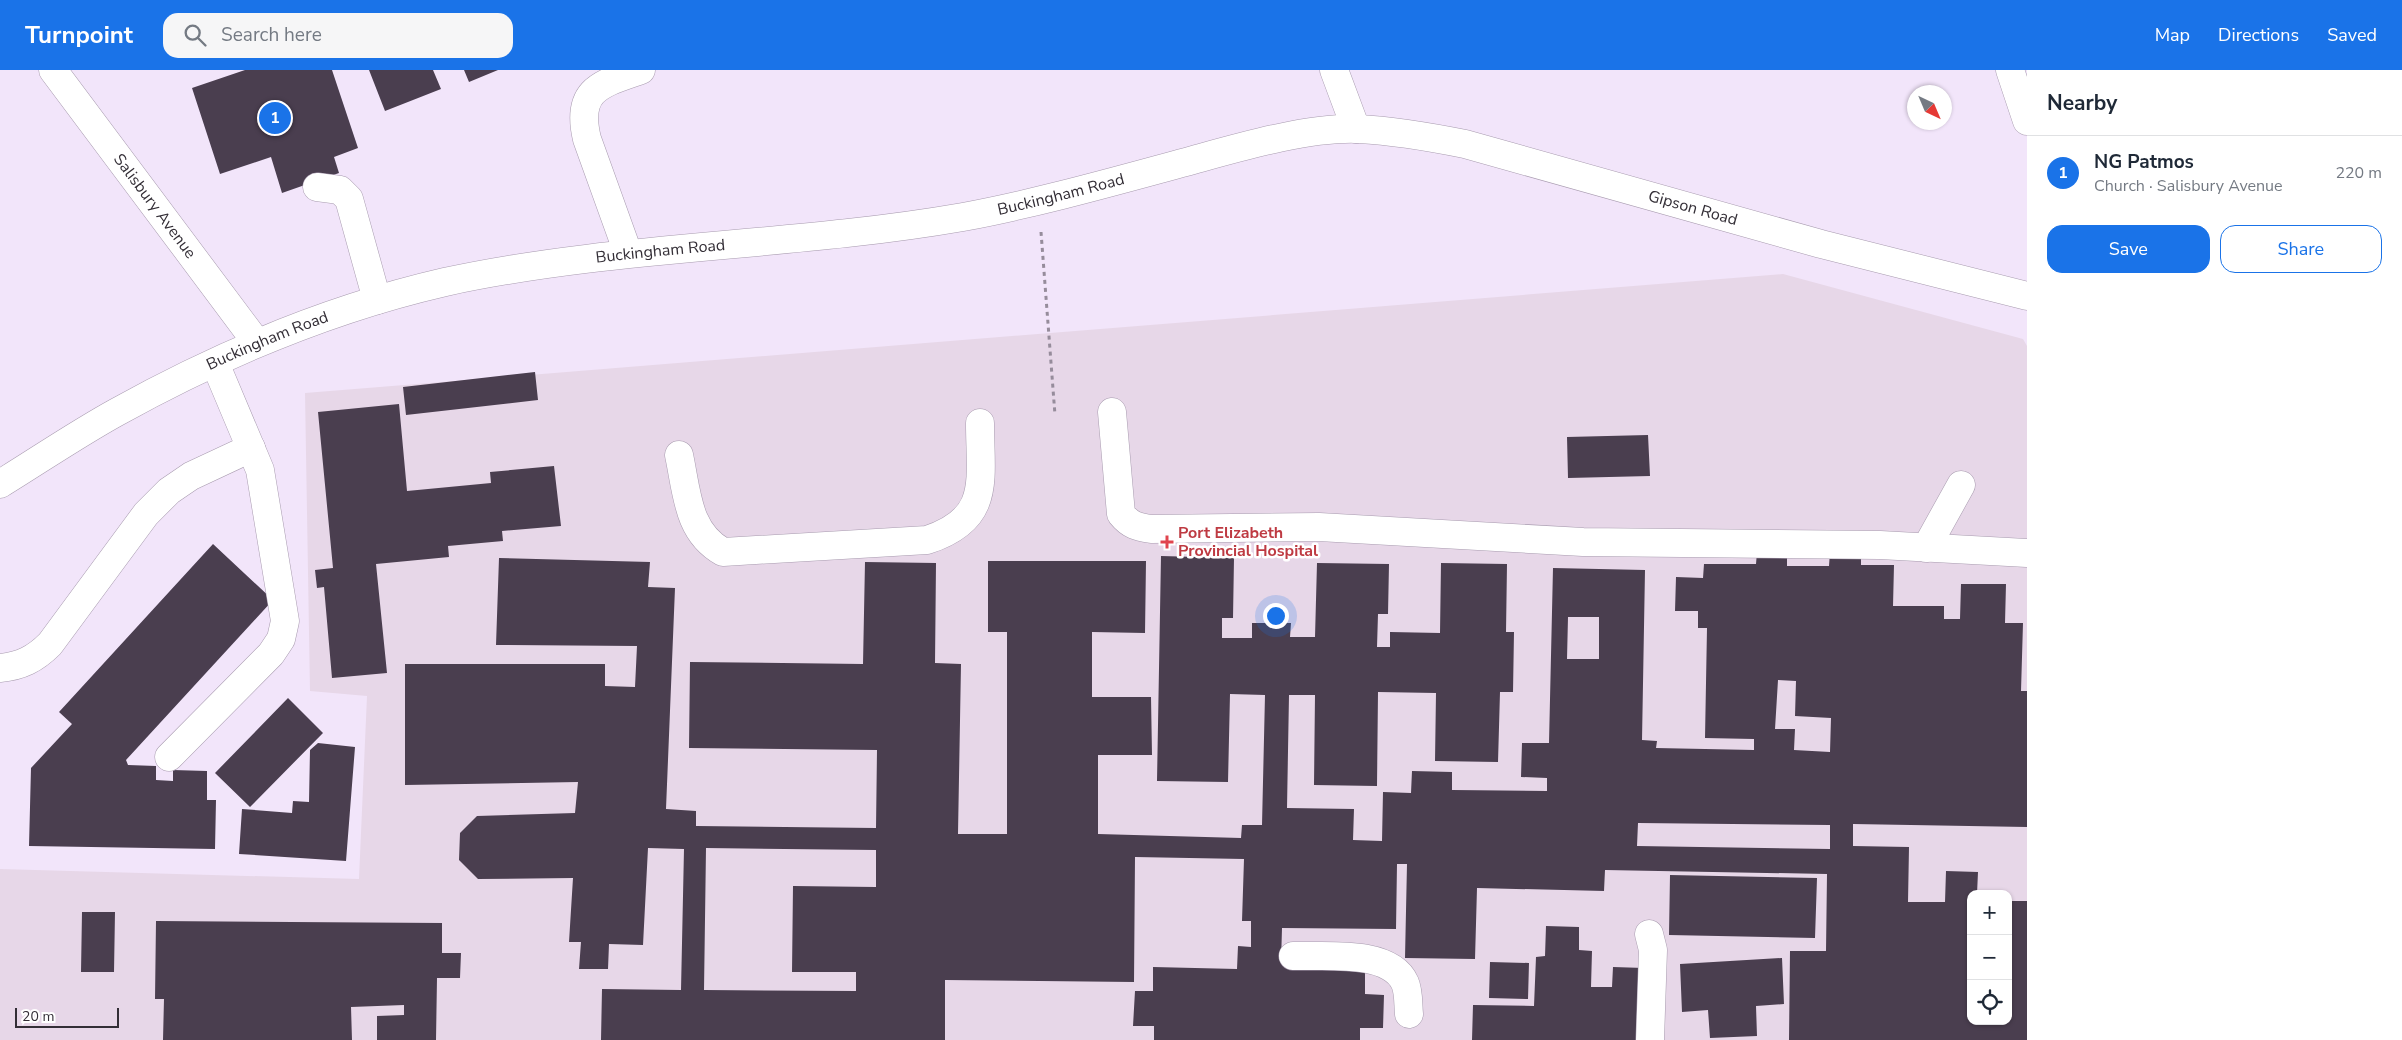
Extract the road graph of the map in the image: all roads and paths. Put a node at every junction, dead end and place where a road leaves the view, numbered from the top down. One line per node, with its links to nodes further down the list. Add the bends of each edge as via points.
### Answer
1 (53, 70): 12 (street, Salisbury Avenue)
2 (641, 70): 9 (street, via 606,82 593,91 585,105 582,120)
3 (1334, 70): 6 (street)
4 (2010, 70): 5 (street)
5 (2027, 121)
6 (1356, 129): 8 (street, Buckingham Road, via 1304,134 1245,146); 10 (street, Gipson Road, via 1465,144 1831,246)
7 (317, 187): 11 (street, via 340,190 349,199)
8 (1039, 202): 9 (street, Buckingham Road, via 960,218 869,230); 15 (path)
9 (628, 253): 11 (street, Buckingham Road, via 445,282)
10 (2027, 296)
11 (377, 300): 12 (street, Buckingham Road)
12 (256, 343): 13 (street, Buckingham Road)
13 (215, 363): 17 (street); 19 (street, Buckingham Road, via 118,412)
14 (1112, 412): 21 (street, via 1121,514 1137,527 1319,527 1582,542)
15 (1056, 415)
16 (980, 423): 18 (street, via 980,484 976,506 966,520 947,533 927,540 724,552 712,546 699,532 692,516)
17 (251, 448): 23 (street, via 191,476 170,491 146,514 44,649 29,661); 24 (street, via 260,470 285,621 281,639 271,654)
18 (679, 454)
19 (0, 484)
20 (1961, 485): 21 (street)
21 (1926, 548): 22 (street)
22 (2027, 553)
23 (0, 668)
24 (169, 757)
25 (1649, 934): 28 (street, via 1653,950)
26 (1293, 956): 27 (street, via 1373,959 1387,964 1406,984)
27 (1409, 1014)
28 (1650, 1040)

